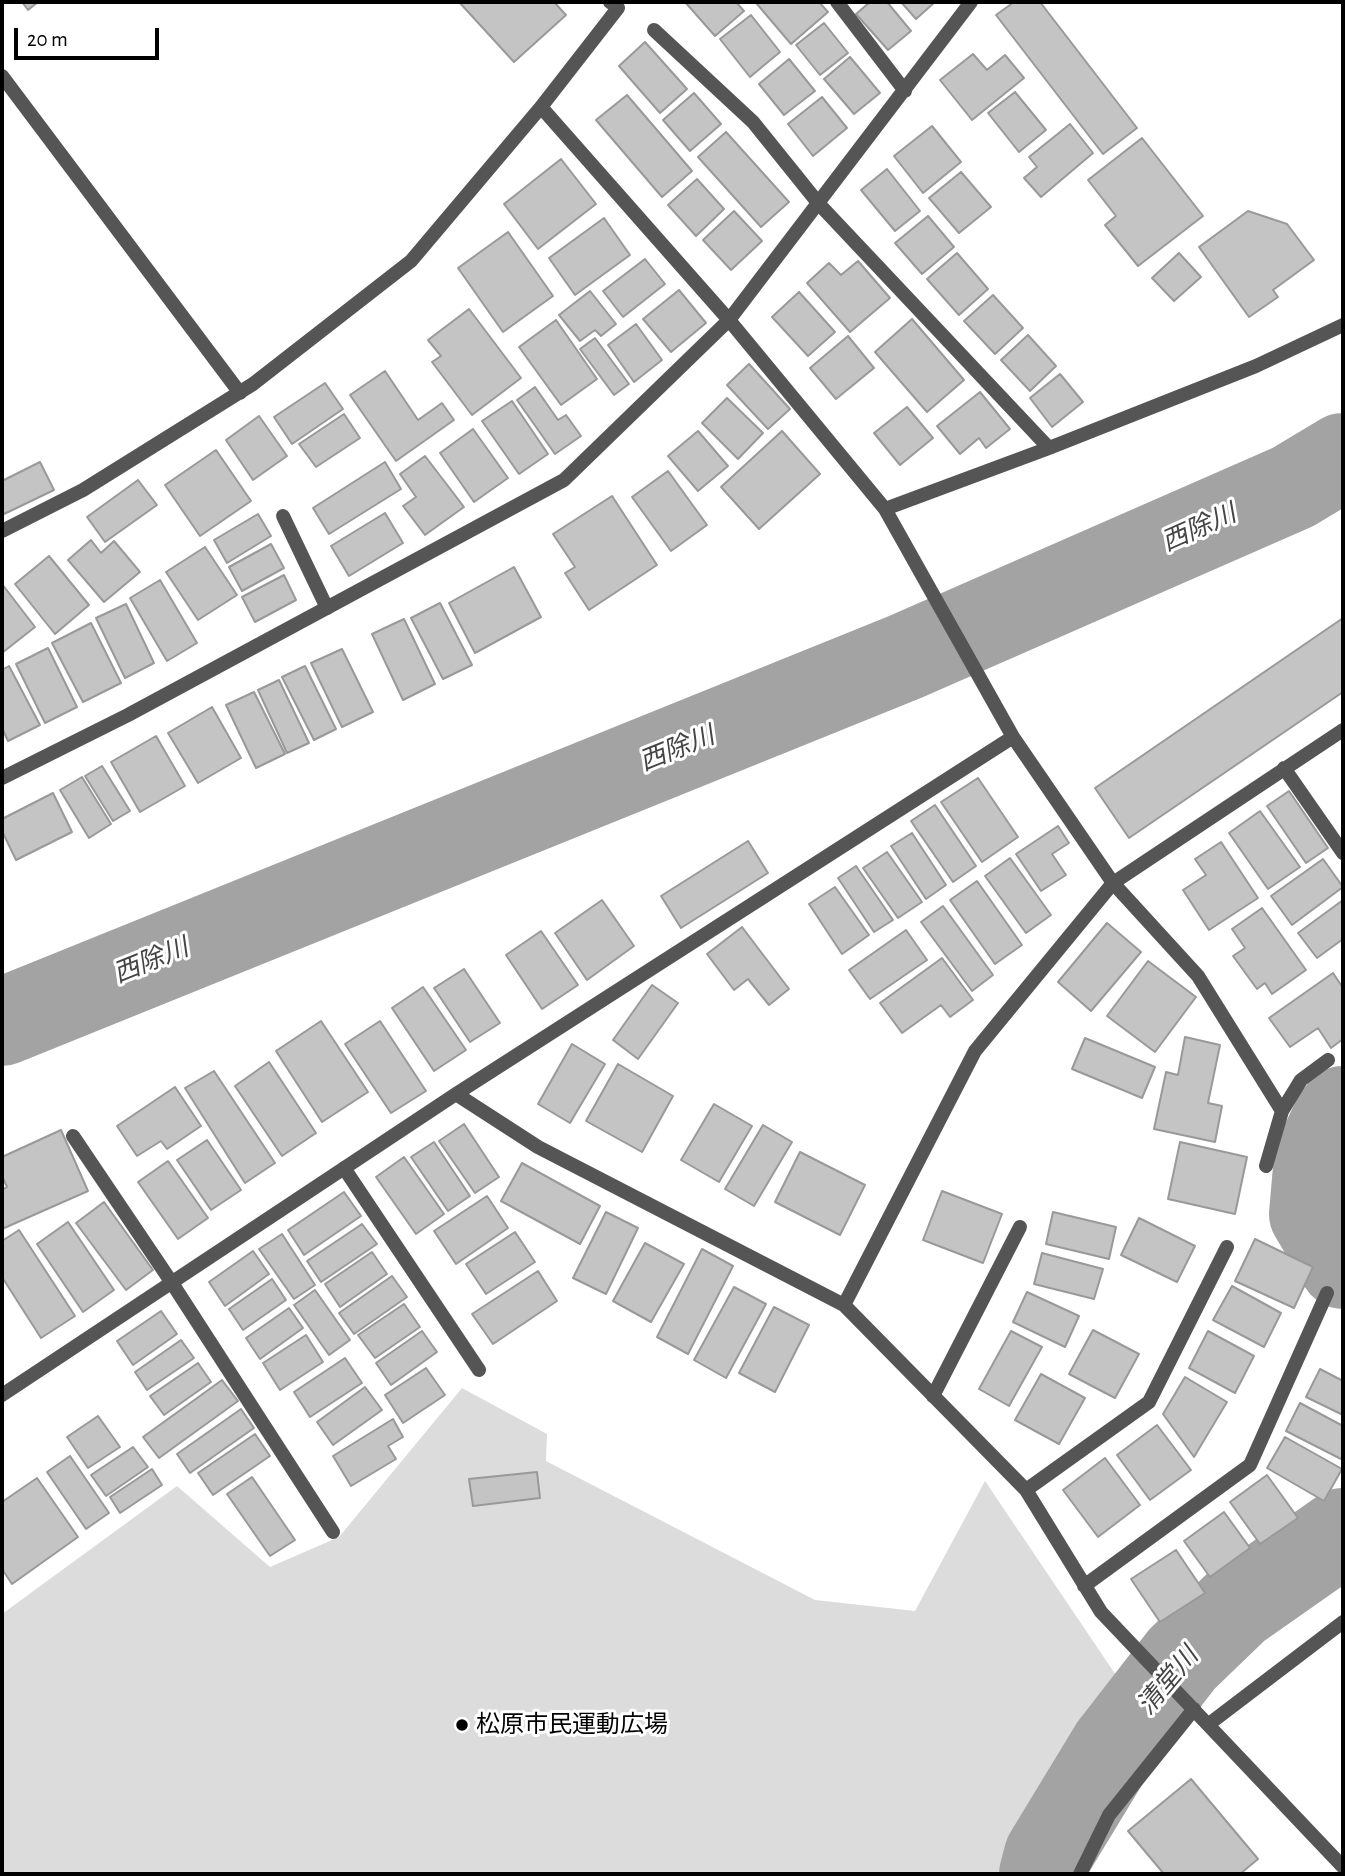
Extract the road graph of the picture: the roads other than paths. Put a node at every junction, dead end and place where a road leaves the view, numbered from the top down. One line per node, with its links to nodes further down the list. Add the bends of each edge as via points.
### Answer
1 (610, 2): 7 (street, via 618,8)
2 (837, 2): 6 (street)
3 (971, 2): 6 (street)
4 (654, 30): 8 (street, via 753,122)
5 (2, 76): 11 (street)
6 (905, 91): 8 (street)
7 (541, 107): 9 (street); 11 (street, via 411,261)
8 (819, 204): 9 (street); 12 (street)
9 (729, 320): 13 (street); 16 (street, via 564,480)
10 (1343, 325): 12 (street, via 1256,366)
11 (240, 393): 15 (street, via 83,490)
12 (1049, 448): 13 (street)
13 (885, 509): 18 (street)
14 (283, 516): 16 (street)
15 (2, 531)
16 (327, 608): 20 (street)
17 (1343, 730): 19 (street)
18 (1010, 731): 22 (street); 24 (street)
19 (1284, 768): 21 (street); 22 (street)
20 (2, 778)
21 (1343, 853)
22 (1113, 883): 25 (street, via 1198,976); 33 (street, via 975,1051)
23 (1328, 1060): 25 (street, via 1301,1080)
24 (456, 1094): 28 (street); 33 (street, via 538,1147)
25 (1282, 1111): 27 (street)
26 (73, 1136): 31 (street)
27 (1266, 1166)
28 (344, 1168): 31 (street); 34 (street)
29 (1020, 1227): 36 (street)
30 (1227, 1247): 37 (street, via 1149,1402)
31 (172, 1283): 35 (street); 38 (street)
32 (1327, 1293): 39 (street, via 1250,1465)
33 (844, 1305): 36 (street)
34 (479, 1370)
35 (2, 1395)
36 (933, 1396): 37 (street)
37 (1026, 1490): 39 (street)
38 (333, 1532)
39 (1084, 1586): 41 (street, via 1104,1615)
40 (1343, 1622): 42 (street)
41 (1193, 1707): 42 (street); 44 (street, via 1109,1815)
42 (1209, 1724): 43 (street)
43 (1343, 1867)
44 (1080, 1874)

